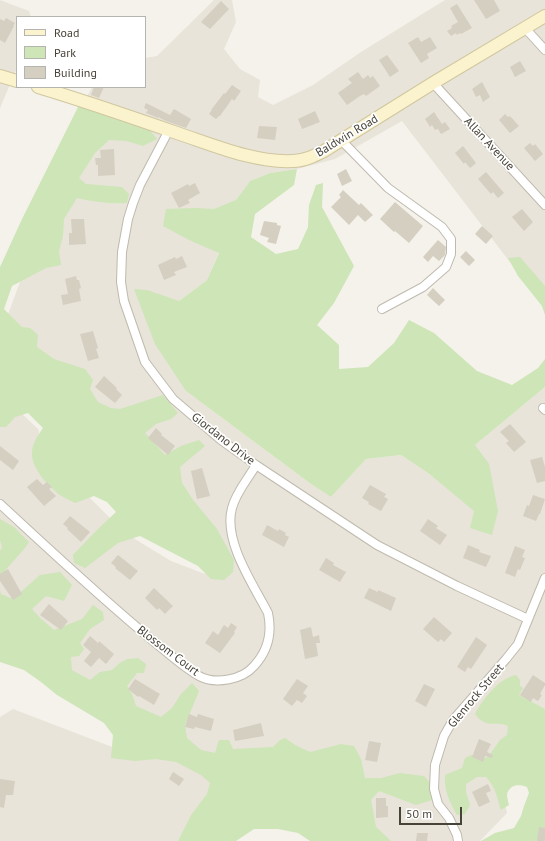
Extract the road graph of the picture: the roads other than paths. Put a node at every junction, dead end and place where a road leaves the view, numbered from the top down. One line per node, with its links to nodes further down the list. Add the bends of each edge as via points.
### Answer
1 (545, 16): 2 (street, Baldwin Road)
2 (525, 28): 3 (street); 6 (street, Baldwin Road)
3 (545, 50)
4 (0, 76): 5 (street)
5 (16, 81)
6 (433, 83): 9 (street, Baldwin Road); 10 (street, Allan Avenue)
7 (41, 88): 8 (street, Baldwin Road)
8 (169, 130): 9 (street, Baldwin Road, via 239,153 293,161 312,157); 12 (street, Giordano Drive, via 140,185 128,219 122,252 121,282 124,301 145,362 173,399 221,440)
9 (342, 140): 11 (street, via 388,188 442,227 451,239 451,254 446,268 423,288)
10 (545, 205)
11 (382, 309)
12 (256, 465): 13 (street, Blossom Court, via 237,494 230,517 230,531 235,550 268,613 270,635 253,668 229,680 201,677 189,669 129,621); 15 (street, Giordano Drive, via 377,545)
13 (0, 504)
14 (545, 578): 15 (street, Glenrock Street)
15 (528, 619): 16 (street, Glenrock Street, via 518,644 457,715 444,736 435,765 434,789 438,804 449,818)
16 (458, 841)

